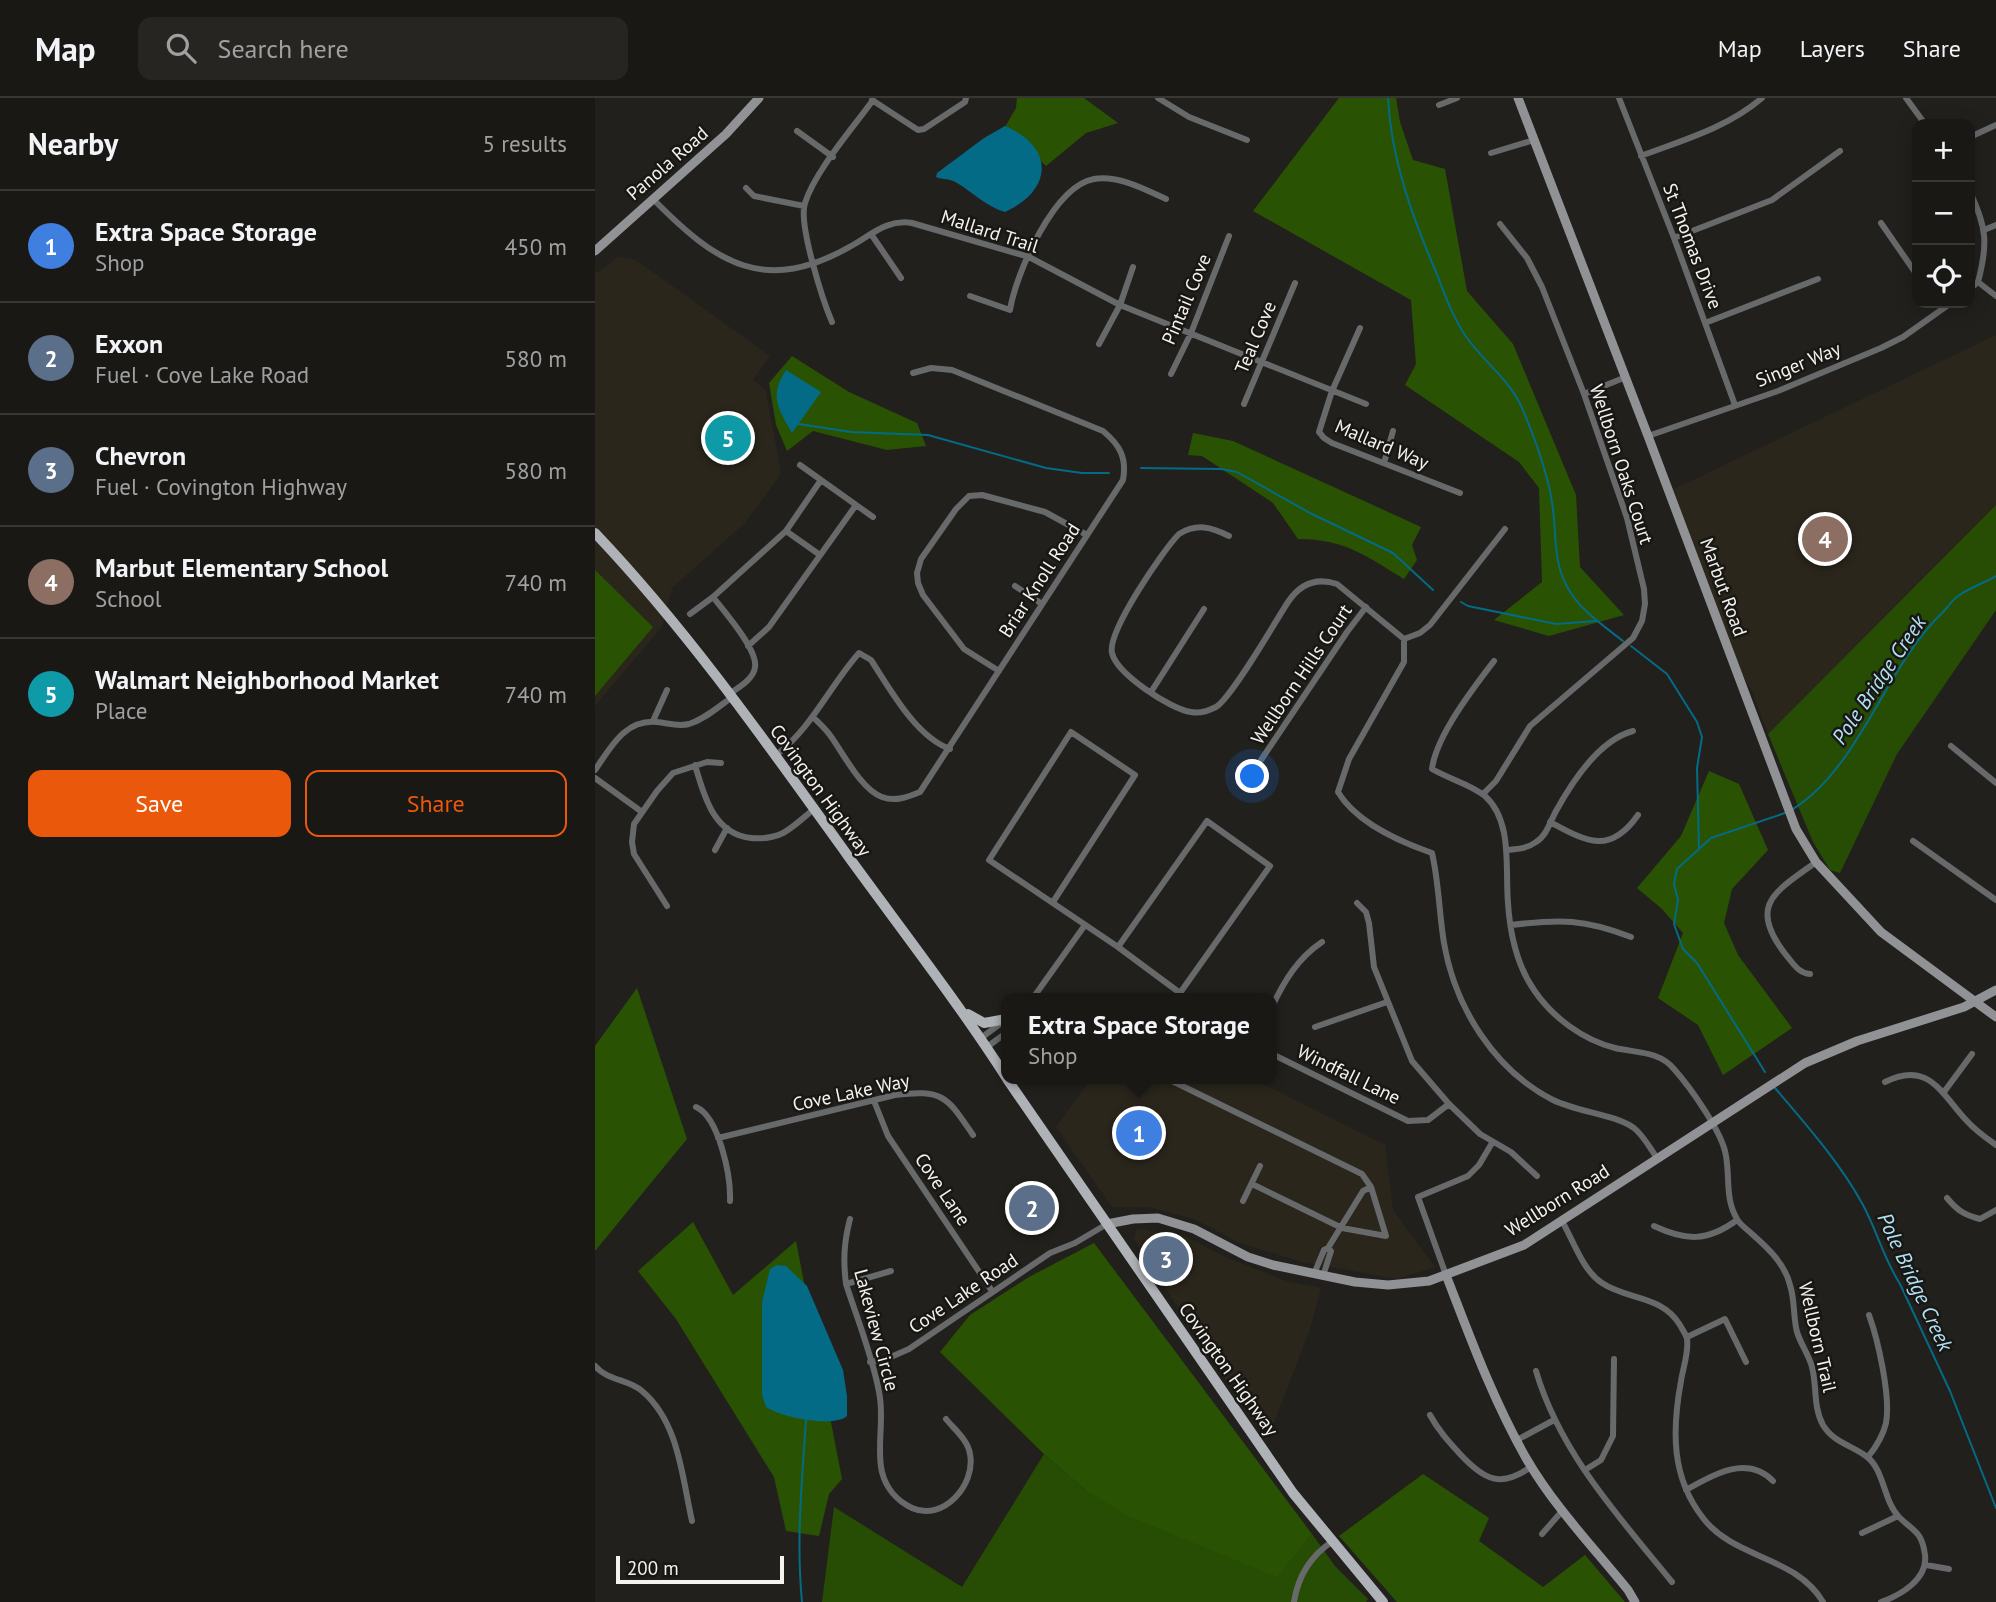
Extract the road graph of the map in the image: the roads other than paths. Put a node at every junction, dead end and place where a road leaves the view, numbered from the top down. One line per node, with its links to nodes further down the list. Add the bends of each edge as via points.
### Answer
1 (759, 98): 22 (street, Panola Road)
2 (966, 98): 9 (street, via 918,130)
3 (1158, 98): 15 (street, via 1189,117)
4 (1457, 98): 10 (street)
5 (1518, 98): 16 (street, Marbut Road)
6 (1619, 98): 19 (street, St Thomas Drive)
7 (1762, 98): 19 (street, via 1713,130)
8 (1906, 98): 11 (street)
9 (872, 99): 20 (street)
10 (1439, 105)
11 (1921, 119)
12 (1996, 125): 14 (street)
13 (797, 131): 20 (street)
14 (1975, 136)
15 (1247, 139)
16 (1534, 140): 18 (street); 56 (street, Marbut Road)
17 (1840, 151): 32 (street, via 1772,200)
18 (1490, 153)
19 (1641, 156): 32 (street, St Thomas Drive)
20 (833, 157): 25 (street)
21 (746, 188): 25 (street, via 754,196)
22 (653, 199): 33 (street, Panola Road); 35 (street, Mallard Trail, via 675,222 736,264 775,271)
23 (1166, 199): 34 (street, via 1111,179 1092,179 1059,201)
24 (1975, 205): 29 (street)
25 (804, 206): 35 (street)
26 (1881, 223): 37 (street)
27 (1500, 224): 58 (street, Wellborn Oaks Court, via 1527,258 1542,287)
28 (1996, 225): 29 (street)
29 (1985, 230): 41 (street, via 1986,251)
30 (871, 234): 34 (street, Mallard Trail, via 901,221); 35 (street, Mallard Trail); 38 (street)
31 (1229, 236): 51 (street, Pintail Cove)
32 (1674, 238): 49 (street, St Thomas Drive)
33 (595, 251)
34 (1029, 257): 43 (street, via 1010,310); 45 (street, Mallard Trail)
35 (814, 263): 48 (street)
36 (1133, 267): 45 (street)
37 (1912, 268)
38 (901, 278)
39 (1818, 279): 49 (street)
40 (1296, 282): 53 (street, Teal Cove)
41 (1978, 282): 42 (street); 44 (street)
42 (1975, 285)
43 (969, 296)
44 (1996, 296)
45 (1120, 305): 51 (street, Mallard Trail); 52 (street)
46 (1944, 308): 47 (street, Singer Way)
47 (1941, 310): 61 (street, Singer Way, via 1881,348)
48 (832, 322)
49 (1705, 323): 61 (street, St Thomas Drive)
50 (1360, 328): 57 (street, Mallard Way)
51 (1191, 333): 53 (street, Mallard Trail); 55 (street, Pintail Cove)
52 (1099, 344)
53 (1262, 363): 57 (street, Mallard Trail); 59 (street, Teal Cove)
54 (913, 373): 73 (street, Briar Knoll Road, via 932,368 952,370 1103,431 1115,440 1124,459 1123,480)
55 (1171, 374)
56 (1626, 377): 58 (street); 63 (street, Marbut Road)
57 (1332, 391): 60 (street, Mallard Trail); 64 (street, Mallard Way, via 1319,432 1332,443)
58 (1584, 394): 101 (street, Wellborn Oaks Court, via 1627,518 1644,589 1642,621 1633,638 1530,726)
59 (1244, 404)
60 (1366, 404)
61 (1735, 405): 63 (street, Singer Way)
62 (1393, 431): 64 (street)
63 (1648, 436): 110 (street, Marbut Road, via 1778,786)
64 (1384, 463): 67 (street, Mallard Way)
65 (800, 465): 66 (street)
66 (821, 480): 68 (street); 71 (street)
67 (1460, 493)
68 (856, 505): 69 (street); 75 (street)
69 (873, 517)
70 (1505, 529): 82 (street, via 1430,625)
71 (786, 531): 75 (street); 77 (street)
72 (595, 533): 88 (main road, Covington Highway, via 654,598)
73 (1087, 535): 78 (street, Briar Knoll Road); 85 (street, via 1054,515 982,495 969,496 921,559 917,573 923,595 964,649)
74 (1229, 536): 87 (street, via 1200,527 1179,534 1119,622 1112,653 1124,673)
75 (820, 555): 83 (street, via 769,627)
76 (1015, 586): 78 (street)
77 (713, 597): 81 (street); 83 (street)
78 (1042, 604): 85 (street, Briar Knoll Road)
79 (1366, 607): 82 (street); 87 (street, via 1337,584 1305,584 1288,601 1219,705 1192,713); 95 (street, Wellborn Hills Court)
80 (1204, 609): 87 (street)
81 (690, 614)
82 (1404, 639): 150 (street, via 1404,662 1349,759 1338,792 1364,820 1432,853 1444,946 1460,997 1498,1058 1552,1099 1628,1125)
83 (748, 646): 88 (street, via 755,668)
84 (1494, 661): 101 (street, via 1465,699 1432,769)
85 (999, 671): 93 (street, Briar Knoll Road)
86 (667, 690): 90 (street)
87 (1151, 692)
88 (730, 696): 90 (street, via 689,724); 94 (main road, Covington Highway)
89 (813, 717): 93 (street, Briar Knoll Road, via 861,780 880,797 893,799 920,792); 93 (street, via 859,653 871,660 919,728); 94 (street)
90 (653, 722): 98 (street, via 636,724 619,736)
91 (1633, 731): 105 (street, via 1598,753 1579,773)
92 (1951, 746): 100 (street)
93 (950, 749)
94 (775, 756): 102 (main road, Covington Highway)
95 (1261, 760)
96 (721, 763): 97 (street)
97 (695, 765): 103 (street, via 673,773); 106 (street, via 711,810)
98 (595, 770)
99 (595, 778): 103 (street)
100 (1996, 783)
101 (1483, 794): 109 (street, via 1500,816)
102 (814, 809): 106 (street, via 772,838 745,837); 127 (main road, Covington Highway)
103 (642, 812): 114 (street, via 635,824 634,854)
104 (1638, 815): 105 (street, via 1616,838 1594,841)
105 (1550, 822): 109 (street, via 1534,844)
106 (727, 828): 108 (street)
107 (1913, 841): 111 (street)
108 (715, 850)
109 (1506, 850): 116 (street)
110 (1816, 862): 120 (street, via 1776,891 1768,918 1774,940 1803,974); 122 (street, Marbut Road, via 1881,932)
111 (1996, 901)
112 (1053, 902): 112 (street, via 989,860 1072,732 1135,775); 115 (street)
113 (1357, 903): 125 (street, via 1366,912 1374,967)
114 (667, 906)
115 (1086, 925): 119 (street); 123 (street)
116 (1511, 925): 117 (street, via 1578,921); 145 (street, via 1525,975 1560,1019 1596,1041 1660,1057)
117 (1631, 937)
118 (1322, 942): 124 (street, via 1305,953)
119 (1118, 947): 119 (street, via 1181,993 1271,866 1207,821)
120 (1810, 974)
121 (1996, 990): 126 (street, Wellborn Road)
122 (1961, 992): 126 (street, Marbut Road); 128 (street)
123 (1037, 993)
124 (1277, 997)
125 (1387, 1002): 132 (street); 143 (street, via 1412,1061)
126 (1975, 1002): 128 (street, Wellborn Road); 129 (street, Marbut Road)
127 (961, 1009): 130 (main road, via 984,1023); 134 (main road, Covington Highway)
128 (1955, 1010): 145 (street, Wellborn Road, via 1805,1063)
129 (1996, 1017)
130 (1001, 1021)
131 (1001, 1025): 134 (street)
132 (1315, 1027)
133 (1001, 1035): 134 (street)
134 (984, 1043): 137 (main road, Covington Highway)
135 (1972, 1054): 141 (street)
136 (1277, 1056): 143 (street, Windfall Lane, via 1409,1121 1428,1120)
137 (1001, 1069)
138 (1885, 1082): 141 (street, via 1898,1075 1913,1076 1929,1080)
139 (1011, 1084): 162 (main road, Covington Highway)
140 (1178, 1084): 154 (street, via 1363,1174)
141 (1944, 1092): 149 (street, via 1966,1121)
142 (874, 1101): 146 (street, Cove Lake Way, via 932,1093 946,1099); 147 (street, Cove Lake Way); 169 (street, Cove Lane, via 888,1136)
143 (1449, 1104): 148 (street)
144 (696, 1107): 147 (street, via 711,1119)
145 (1711, 1122): 150 (street, Wellborn Road); 160 (street, via 1726,1156 1729,1201)
146 (973, 1135)
147 (718, 1138): 156 (street)
148 (1492, 1143): 152 (street, via 1511,1152); 167 (street, via 1468,1176 1418,1197)
149 (1996, 1145)
150 (1657, 1157): 161 (street, Wellborn Road)
151 (1260, 1166): 153 (street)
152 (1537, 1176)
153 (1252, 1184): 157 (street); 164 (street)
154 (1371, 1187): 164 (street, via 1363,1191); 164 (street, via 1386,1236)
155 (1947, 1198): 158 (street, via 1966,1215 1980,1219)
156 (730, 1201)
157 (1243, 1201)
158 (1996, 1210)
159 (850, 1220): 168 (street, Lakeview Circle, via 843,1253)
160 (1737, 1220): 163 (street, via 1720,1232 1696,1238); 181 (street, Wellborn Trail, via 1770,1250 1790,1282 1796,1329 1812,1366 1823,1426 1835,1439)
161 (1562, 1221): 167 (street, Wellborn Road, via 1524,1245); 171 (street, via 1591,1274 1667,1310)
162 (1107, 1224): 166 (street, Wellborn Road, via 1169,1220 1248,1257); 169 (street, Cove Lake Road, via 1050,1253); 191 (main road, Covington Highway, via 1293,1493)
163 (1654, 1226)
164 (1342, 1228): 166 (street, via 1328,1248 1331,1251)
165 (891, 1271): 168 (street)
166 (1319, 1275): 167 (street, Wellborn Road, via 1388,1285)
167 (1446, 1275): 180 (street, via 1496,1401)
168 (846, 1284): 173 (street, Lakeview Circle)
169 (992, 1291): 173 (street, Cove Lake Road, via 909,1349)
170 (1869, 1315): 181 (street, via 1879,1345 1887,1401 1886,1423)
171 (1687, 1337): 174 (street, via 1725,1319); 185 (street, via 1674,1437)
172 (1613, 1359): 183 (street, via 1613,1436 1601,1460)
173 (870, 1362): 178 (street, Lakeview Circle, via 882,1410 882,1473 896,1498 919,1511 941,1509 959,1492 971,1465 970,1451)
174 (1746, 1362)
175 (595, 1366): 188 (street, via 635,1386 662,1412 672,1435)
176 (1536, 1371): 179 (street)
177 (1430, 1415): 182 (street, via 1484,1476 1504,1480)
178 (946, 1419)
179 (1554, 1420): 180 (street); 183 (street)
180 (1517, 1440): 182 (street)
181 (1868, 1457): 187 (street)
182 (1532, 1466): 186 (street)
183 (1585, 1470): 194 (street)
184 (1773, 1481): 185 (street, via 1766,1473 1737,1467)
185 (1686, 1490): 199 (street, via 1703,1518 1722,1537 1796,1573)
186 (1563, 1510): 190 (street); 198 (street)
187 (1898, 1516): 189 (street); 192 (street, via 1918,1533)
188 (692, 1521)
189 (1862, 1533)
190 (1542, 1534)
191 (1333, 1541): 196 (street, via 1306,1566); 197 (main road, Covington Highway)
192 (1926, 1565): 193 (street); 195 (street, via 1915,1583)
193 (1949, 1569)
194 (1672, 1582)
195 (1894, 1600): 200 (street)
196 (1294, 1602)
197 (1383, 1602)
198 (1635, 1602)
199 (1823, 1602)
200 (1881, 1602)

